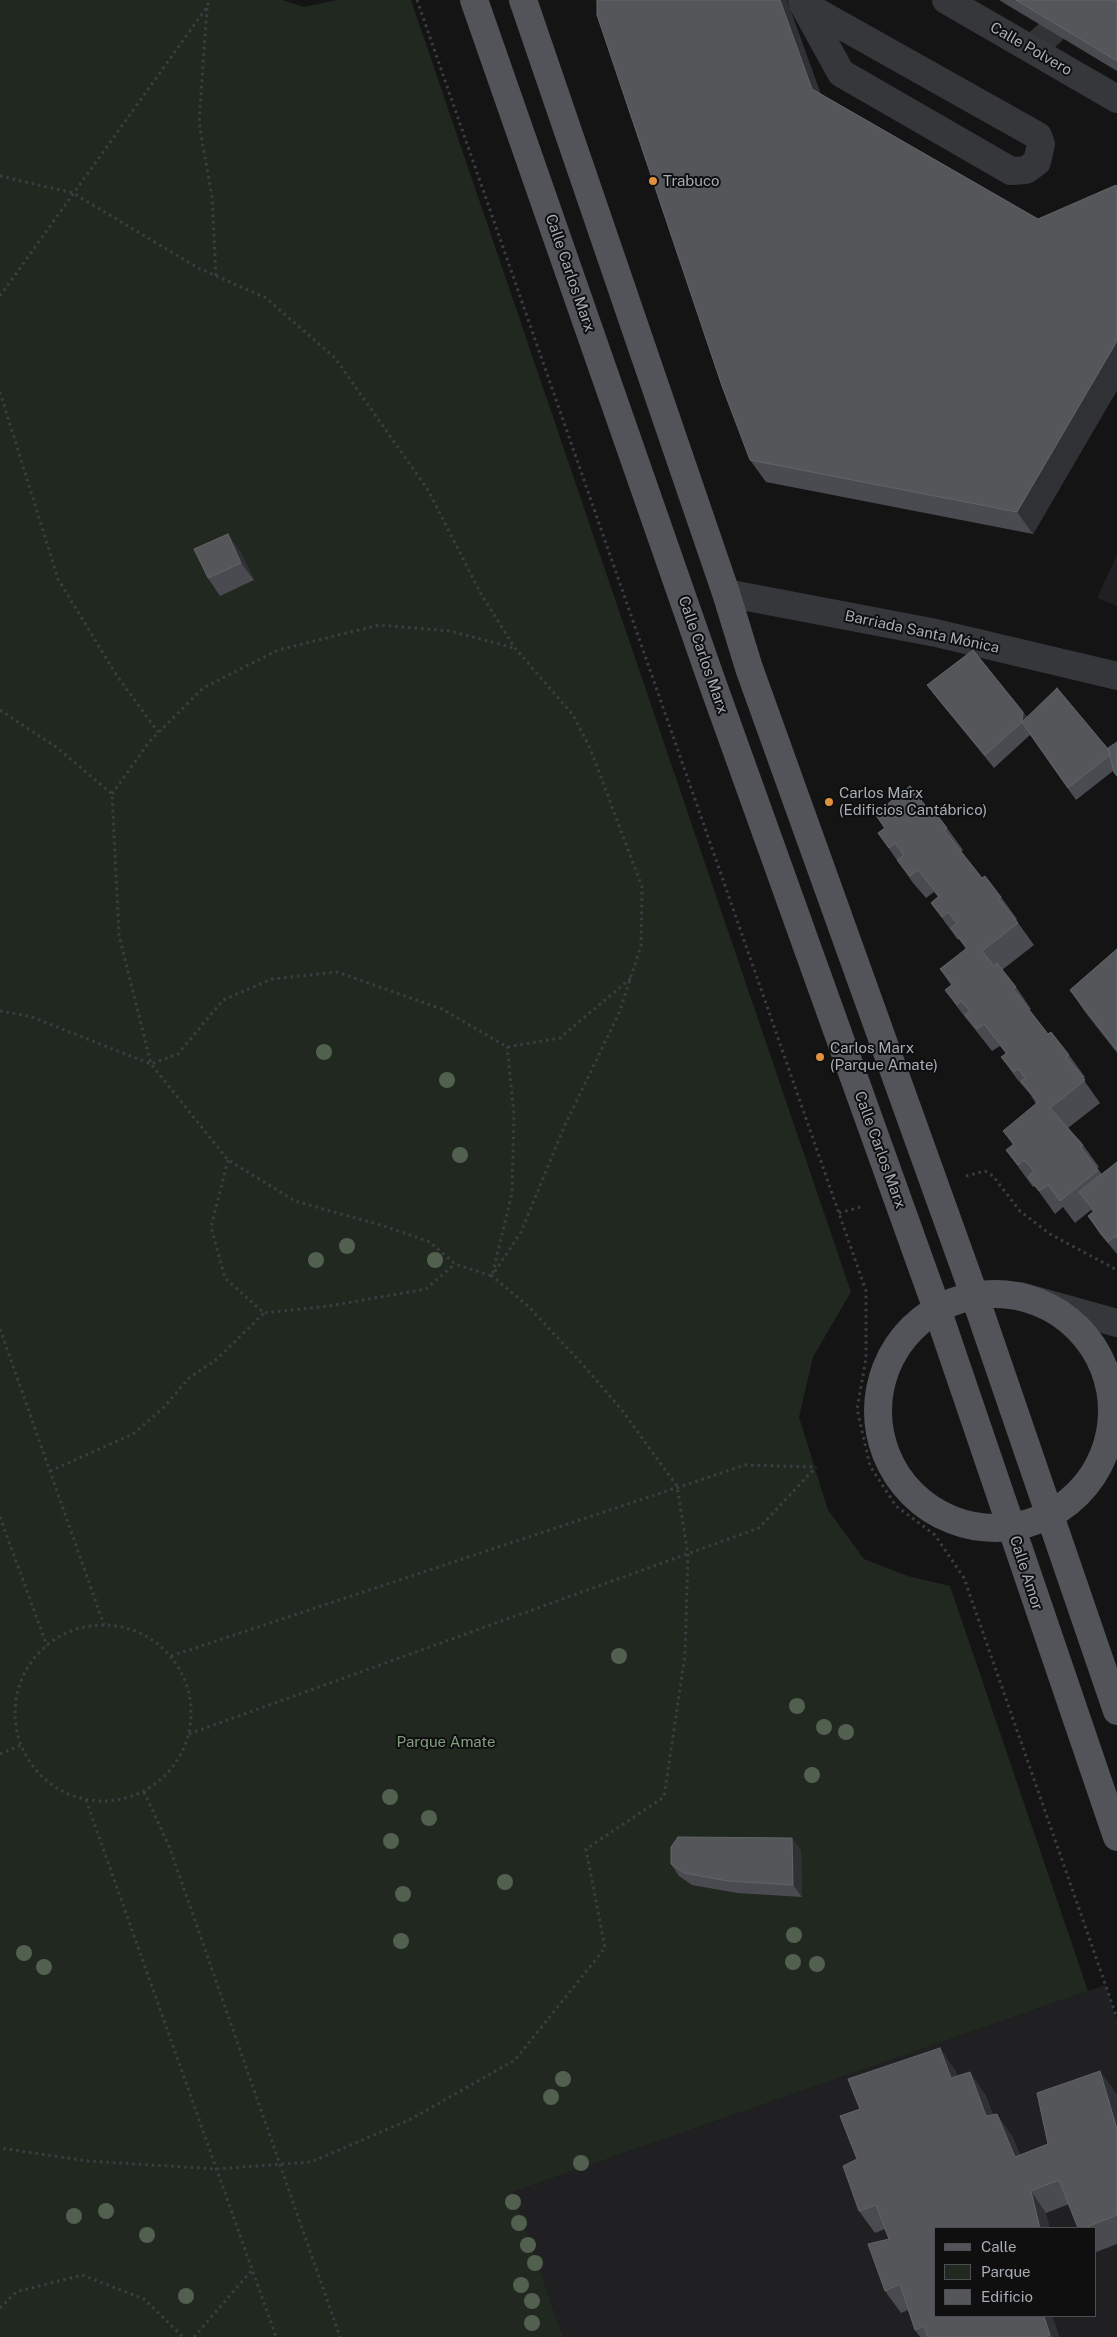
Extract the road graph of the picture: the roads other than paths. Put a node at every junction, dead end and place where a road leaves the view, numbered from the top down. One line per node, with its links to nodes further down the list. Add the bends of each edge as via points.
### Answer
1 (474, 0): 10 (main road, Calle Carlos Marx, via 712,682)
2 (524, 0): 6 (main road)
3 (946, 0): 5 (street, Calle Polvero)
4 (803, 2): 4 (street, via 841,73 1011,171 1026,170 1037,162 1041,144 1038,136)
5 (1117, 99)
6 (726, 593): 7 (street, Barriada Santa Mónica, via 936,633); 9 (main road, via 749,668)
7 (1117, 676)
8 (1020, 1296): 9 (main road, via 998,1293); 11 (street); 12 (main road, via 1055,1310 1084,1334 1104,1366 1112,1402)
9 (975, 1298): 10 (main road); 13 (main road)
10 (937, 1309): 14 (main road, Calle Amor); 14 (main road, via 906,1335 886,1369 878,1409 884,1449 903,1484 933,1512 970,1526)
11 (1117, 1323)
12 (1113, 1438): 13 (main road, via 1096,1471 1076,1497)
13 (1049, 1516): 14 (main road); 15 (main road)
14 (1011, 1528): 16 (main road, Calle Amor)
15 (1117, 1711)
16 (1117, 1837)

